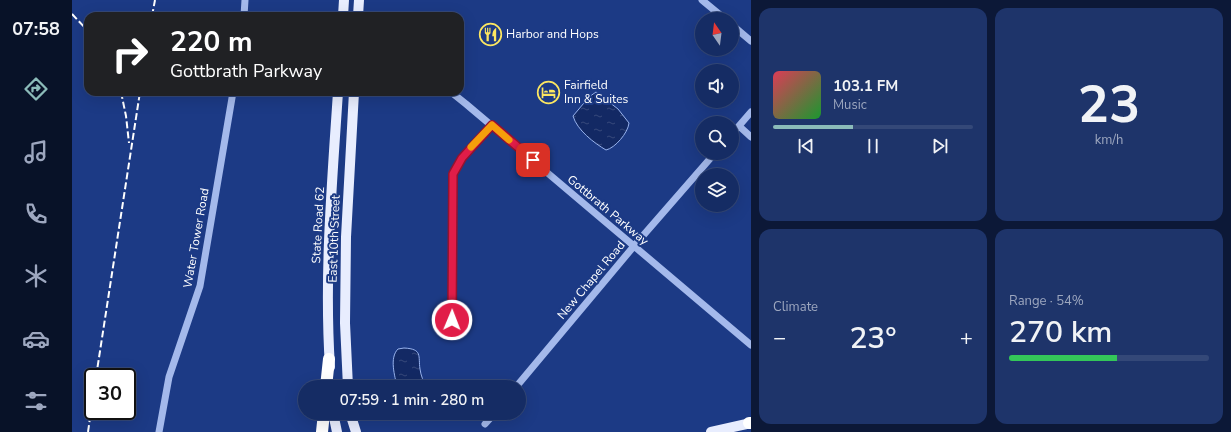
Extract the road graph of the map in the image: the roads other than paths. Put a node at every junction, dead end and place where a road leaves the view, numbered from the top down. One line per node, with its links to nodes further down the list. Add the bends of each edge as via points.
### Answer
1 (245, 0): 5 (street)
2 (344, 0): 6 (main road)
3 (359, 0): 7 (main road)
4 (702, 0): 8 (street)
5 (244, 12)
6 (343, 12)
7 (358, 12)
8 (717, 12)
9 (739, 31): 10 (street)
10 (751, 40)
11 (232, 96): 35 (street, Water Tower Road, via 201,279 169,377)
12 (338, 96): 23 (main road, State Road 62, via 329,224)
13 (354, 96): 26 (main road, East 10th Street, via 346,237 345,323)
14 (455, 96): 16 (street, Gottbrath Parkway)
15 (751, 112): 17 (street)
16 (492, 125): 20 (street, Gottbrath Parkway); 21 (street, via 462,158 453,174)
17 (739, 126): 18 (street)
18 (751, 137)
19 (709, 160): 20 (street, New Chapel Road)
20 (634, 246): 22 (street, Gottbrath Parkway); 27 (street, New Chapel Road)
21 (452, 320)
22 (751, 345)
23 (329, 360): 24 (highway); 25 (main road)
24 (327, 380)
25 (330, 380)
26 (348, 380)
27 (522, 380)
28 (323, 420): 36 (highway)
29 (334, 420): 37 (main road)
30 (350, 420): 38 (main road)
31 (352, 420): 39 (main road)
32 (488, 420): 34 (street)
33 (750, 423): 40 (main road)
34 (485, 424)
35 (160, 432)
36 (322, 432)
37 (337, 432)
38 (351, 432)
39 (356, 432)
40 (711, 432)

